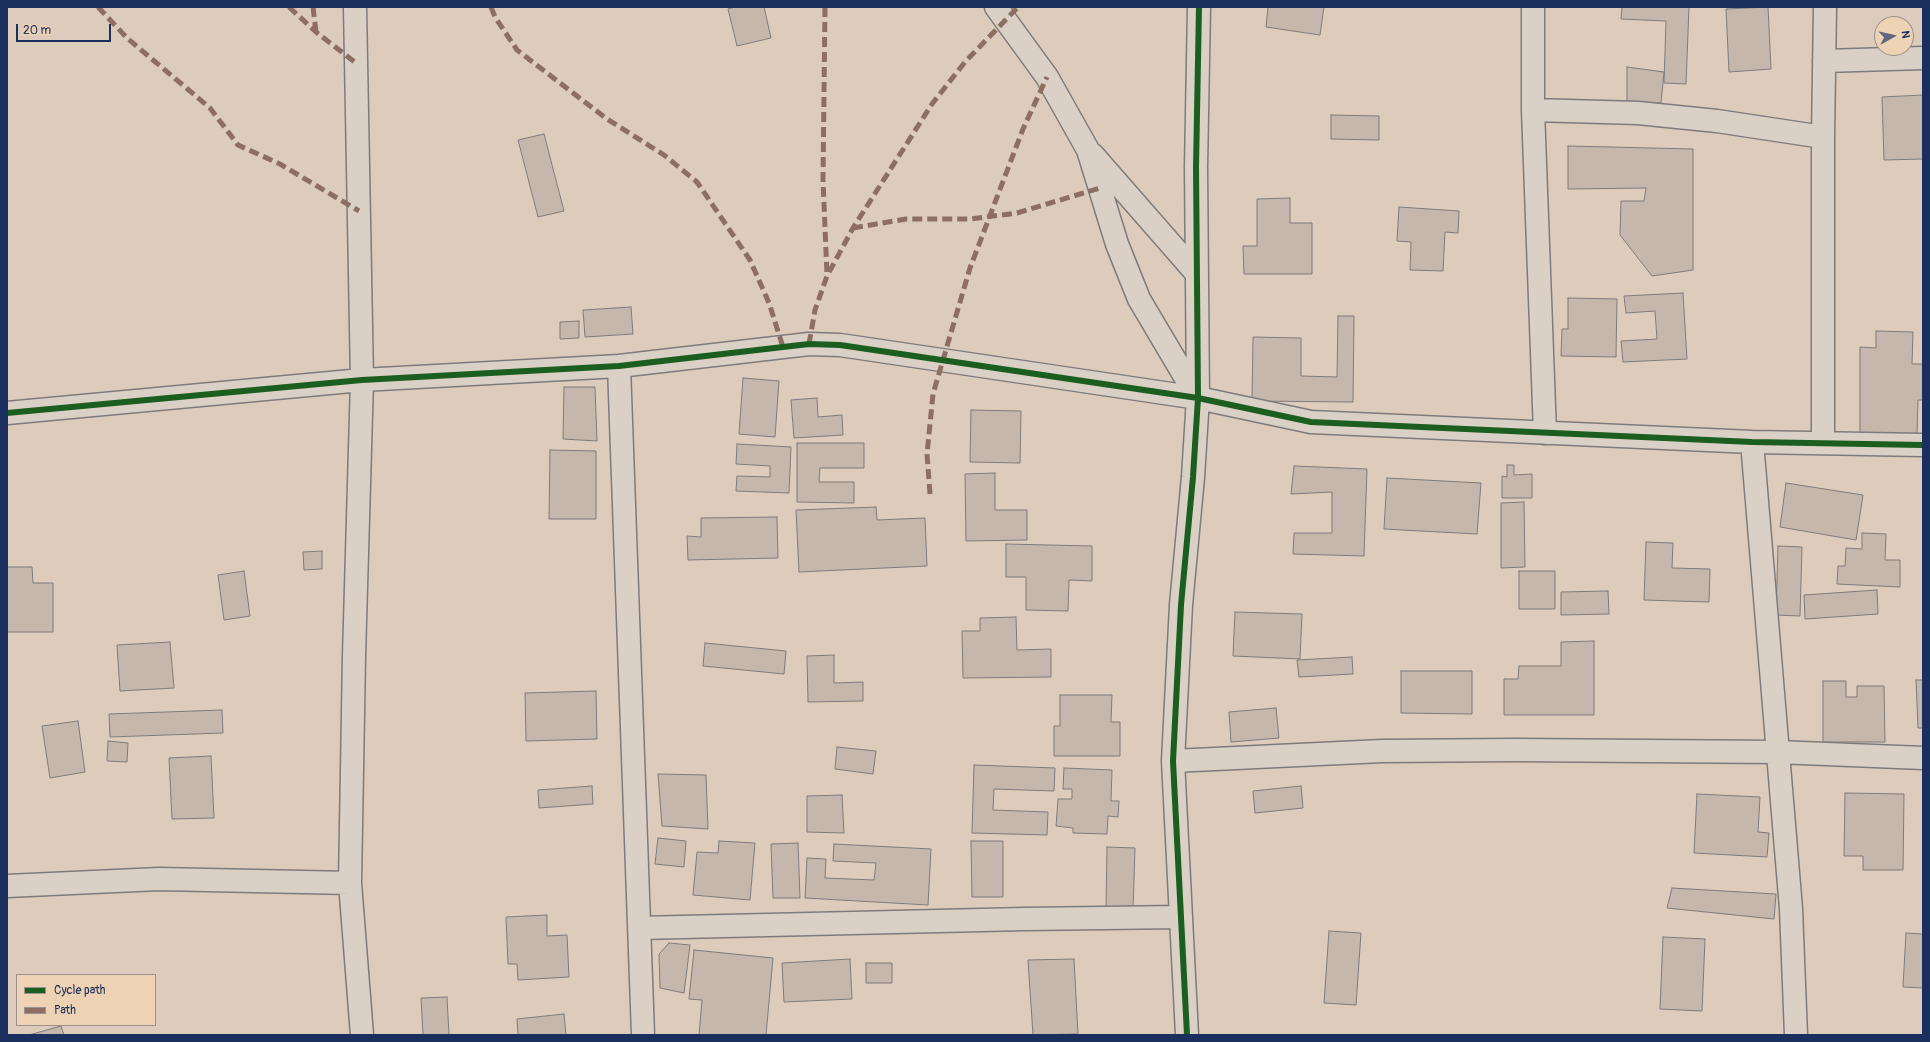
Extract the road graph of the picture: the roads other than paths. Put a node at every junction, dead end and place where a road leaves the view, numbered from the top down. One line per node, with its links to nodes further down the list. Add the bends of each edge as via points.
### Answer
1 (355, 7): 13 (street)
2 (996, 7): 10 (street, via 1047,77)
3 (1199, 7): 11 (street)
4 (1533, 7): 8 (street)
5 (1825, 7): 7 (street)
6 (1923, 58): 7 (street)
7 (1824, 61): 9 (street)
8 (1533, 110): 9 (street, via 1638,113 1717,120); 16 (street)
9 (1823, 137): 18 (street)
10 (1088, 150): 11 (street); 14 (street, via 1117,244 1139,299)
11 (1197, 274): 14 (street)
12 (619, 366): 13 (street); 14 (street, via 809,344 840,345); 26 (street)
13 (362, 380): 15 (street); 23 (street)
14 (1198, 398): 16 (street, via 1311,422); 22 (street, via 1181,605)
15 (7, 413)
16 (1545, 433): 17 (street)
17 (1752, 442): 18 (street); 20 (street)
18 (1823, 443): 19 (street)
19 (1923, 445)
20 (1778, 752): 21 (street); 22 (street, via 1382,751); 30 (street, via 1790,909)
21 (1923, 758)
22 (1173, 761): 25 (street)
23 (350, 883): 24 (street, via 159,879); 27 (street)
24 (7, 886)
25 (1181, 917): 26 (street, via 1024,918); 29 (street)
26 (639, 928): 28 (street)
27 (362, 1035)
28 (643, 1035)
29 (1187, 1035)
30 (1796, 1035)

